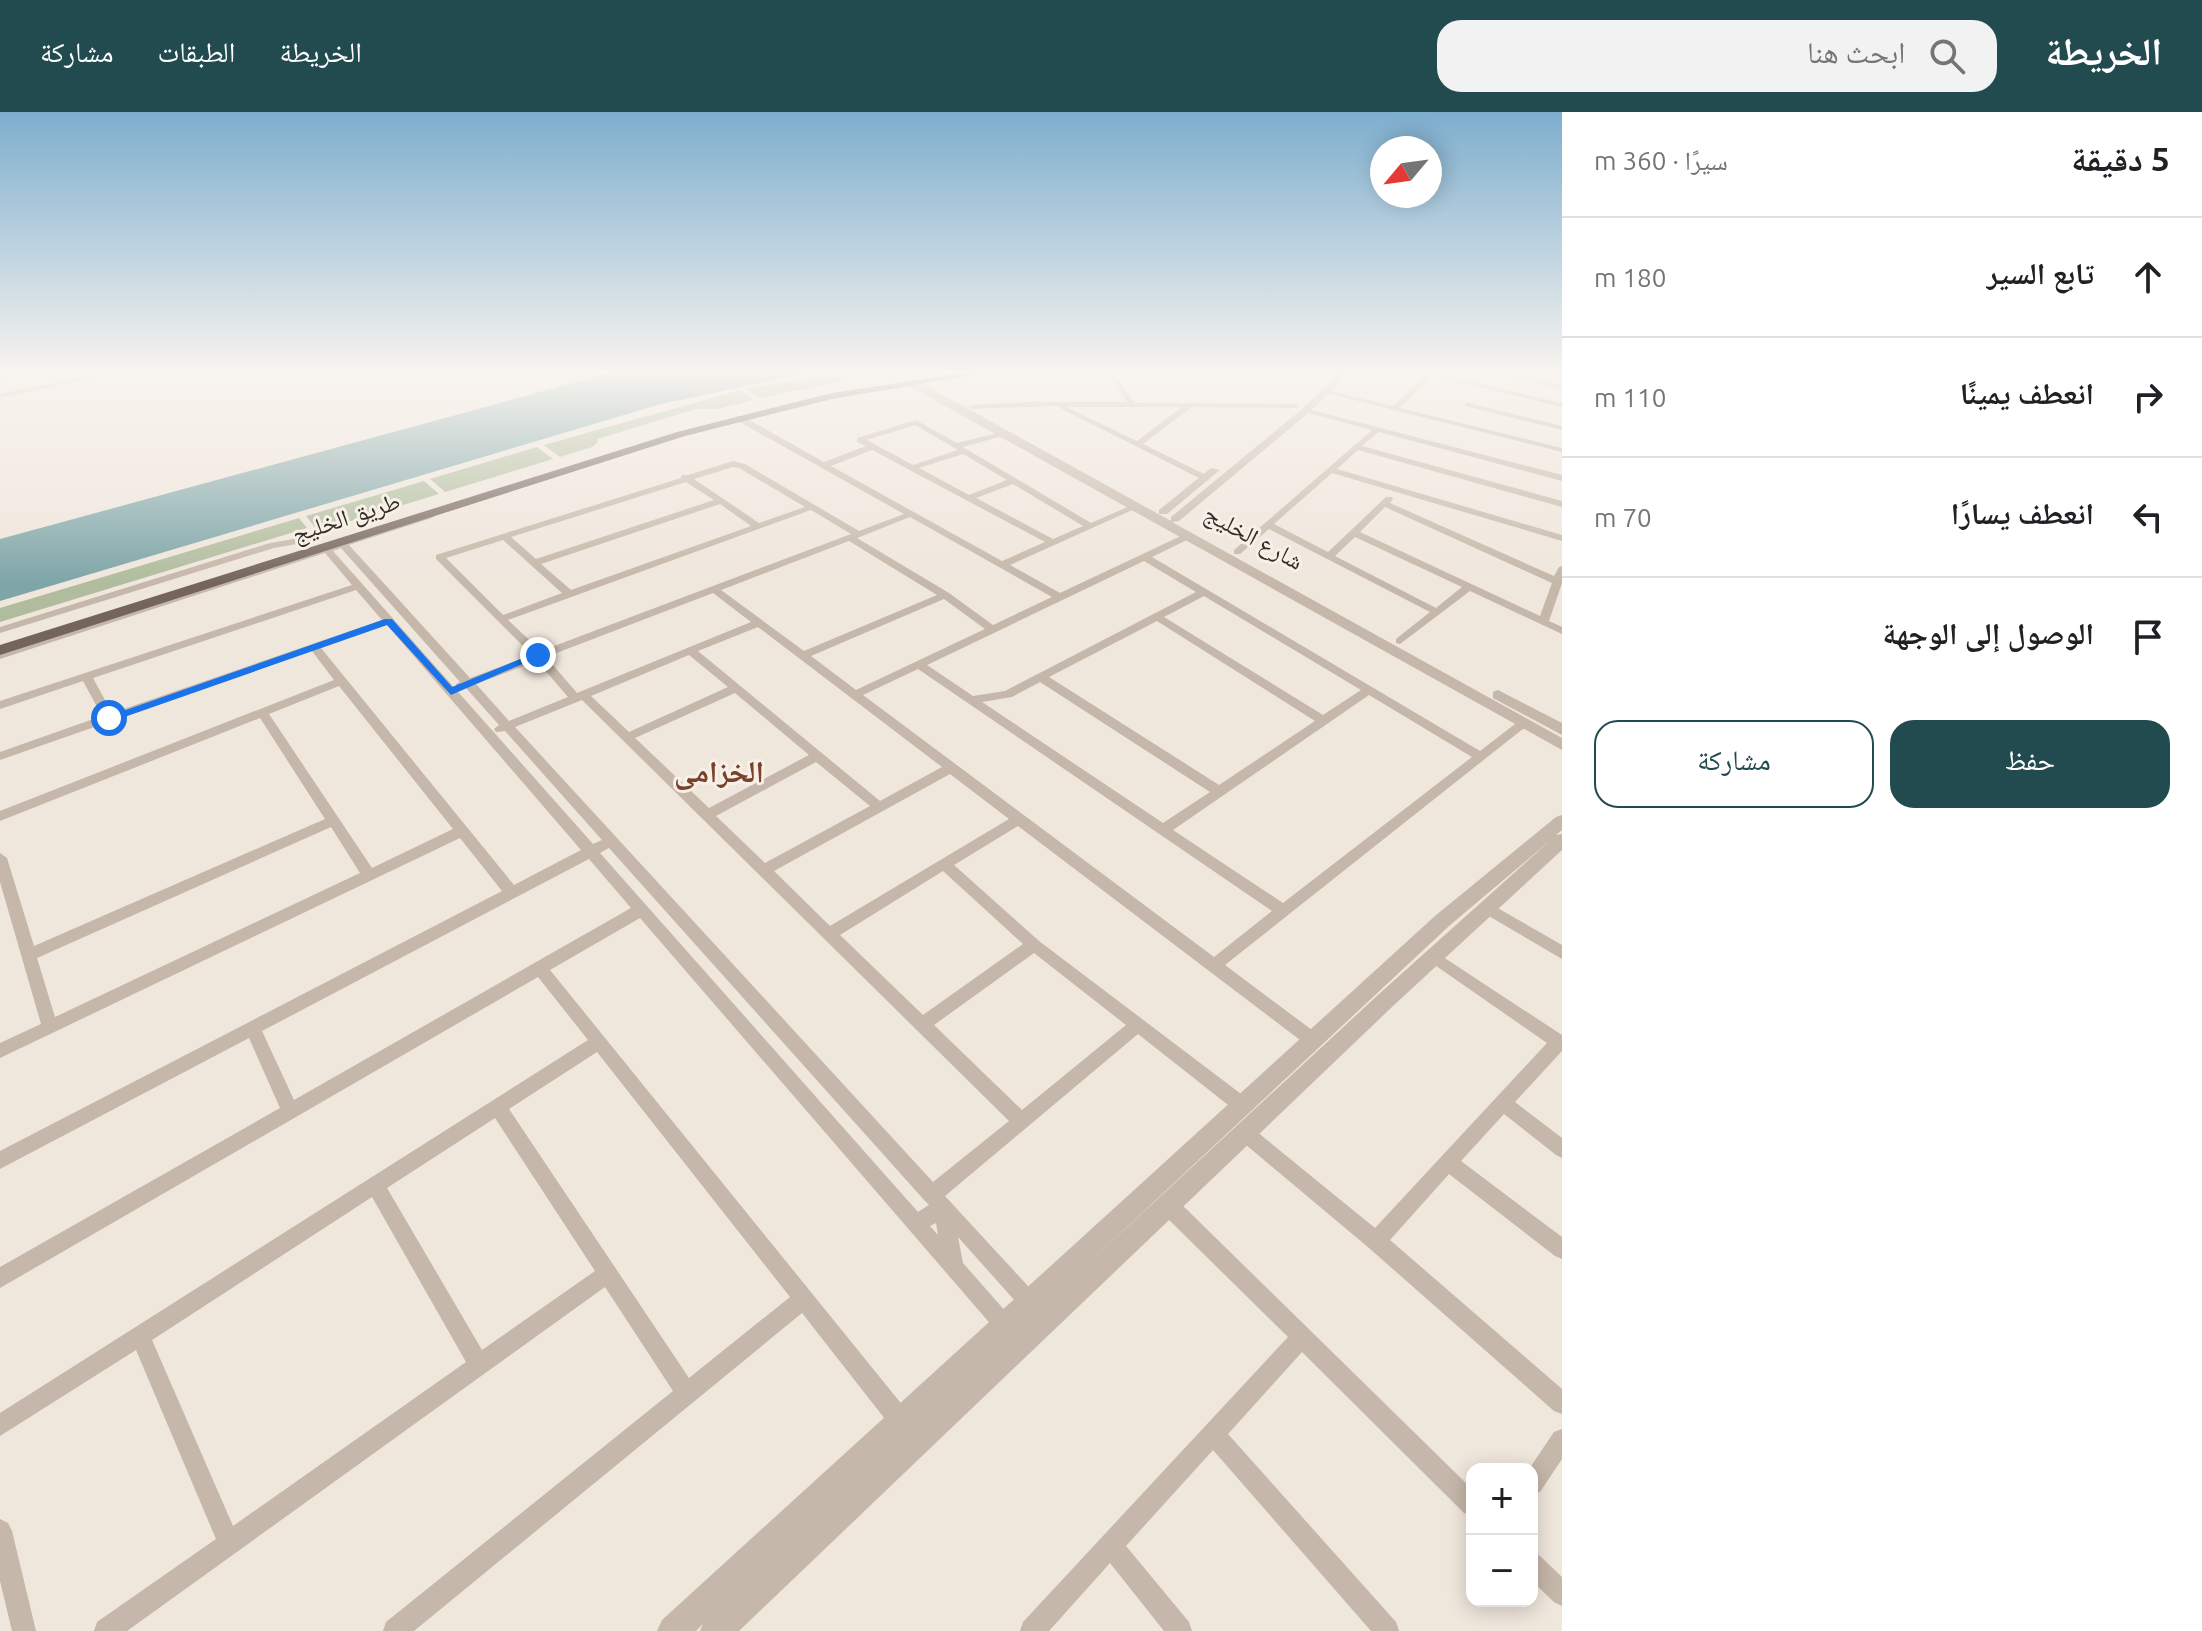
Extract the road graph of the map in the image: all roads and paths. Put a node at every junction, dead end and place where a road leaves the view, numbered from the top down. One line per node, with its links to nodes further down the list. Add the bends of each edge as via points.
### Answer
1 (625, 443): 72 (main road, طريق الخليج)
2 (659, 443): 35 (main road, طريق الخليج)
3 (782, 443): 21 (street)
4 (865, 443): 17 (street)
5 (951, 443): 19 (street)
6 (975, 443): 19 (street)
7 (1021, 443): 34 (street)
8 (1037, 443): 36 (street, شارع الخليج)
9 (1133, 443): 16 (street)
10 (1140, 443): 16 (street)
11 (1254, 443): 25 (street)
12 (1262, 443): 38 (street)
13 (1361, 443): 18 (street)
14 (1429, 443): 26 (street)
15 (1532, 443): 20 (street)
16 (1137, 445): 25 (street)
17 (872, 447): 21 (street); 22 (street)
18 (1356, 447): 23 (street); 32 (street)
19 (960, 448): 22 (street); 27 (street)
20 (1562, 450)
21 (822, 466): 37 (street)
22 (912, 468): 29 (street)
23 (1331, 470): 28 (street); 39 (street)
24 (685, 477): 30 (street); 33 (street, via 742,466); 44 (street)
25 (1205, 478): 36 (street)
26 (1562, 478)
27 (1014, 480): 29 (street); 41 (street)
28 (1399, 489): 31 (street); 46 (street)
29 (969, 498): 47 (street)
30 (721, 501): 40 (street); 53 (street)
31 (1385, 504): 42 (street); 56 (street)
32 (1562, 504)
33 (812, 507): 40 (street); 43 (street)
34 (1135, 507): 41 (street); 45 (street)
35 (445, 509): 48 (street); 75 (main road, طريق الخليج)
36 (1163, 512): 38 (street, شارع الخليج)
37 (908, 515): 43 (street); 54 (street)
38 (1175, 519): 50 (street, شارع الخليج)
39 (1268, 525): 50 (street); 51 (street)
40 (758, 526): 61 (street)
41 (1090, 526): 47 (street)
42 (1355, 533): 51 (street); 58 (street)
43 (854, 535): 59 (street); 62 (street)
44 (504, 536): 53 (street); 66 (street, via 439,557)
45 (1188, 536): 52 (street); 95 (street)
46 (1562, 538)
47 (1053, 543): 54 (street)
48 (344, 546): 49 (street); 84 (street)
49 (328, 551): 57 (street); 78 (street)
50 (1237, 552): 73 (street, شارع الخليج)
51 (1329, 556): 64 (street)
52 (1145, 557): 60 (street); 63 (street)
53 (534, 563): 61 (street)
54 (1001, 565): 63 (street)
55 (1562, 569): 56 (street)
56 (1557, 581): 68 (street)
57 (358, 586): 67 (street); 81 (street)
58 (1469, 587): 64 (street); 68 (street)
59 (714, 589): 69 (street); 77 (street)
60 (1204, 592): 65 (street); 86 (street)
61 (569, 594): 66 (street)
62 (945, 595): 70 (street); 79 (street)
63 (1060, 597): 70 (street)
64 (1437, 612): 73 (street)
65 (1156, 616): 82 (street); 94 (street)
66 (501, 619): 77 (street)
67 (388, 621): 74 (street); 87 (street)
68 (1543, 622): 71 (street)
69 (758, 623): 76 (street); 79 (street)
70 (992, 629): 80 (street)
71 (1562, 631)
72 (0, 633)
73 (1400, 641): 97 (street, شارع الخليج)
74 (314, 647): 83 (street); 93 (street)
75 (0, 650)
76 (690, 650): 85 (street); 89 (street)
77 (538, 655): 84 (street); 89 (street)
78 (0, 656)
79 (802, 656): 88 (street)
80 (918, 664): 88 (street); 90 (street)
81 (86, 676): 91 (street); 93 (street)
82 (1041, 677): 90 (street, via 1008,694); 105 (street)
83 (341, 681): 92 (street); 113 (street)
84 (468, 682): 87 (street); 96 (street)
85 (736, 688): 99 (street); 102 (street)
86 (1369, 690): 94 (street); 103 (street)
87 (451, 692): 98 (street)
88 (854, 695): 104 (street)
89 (579, 696): 96 (street); 99 (street)
90 (971, 700): 112 (street)
91 (0, 705)
92 (262, 712): 108 (street); 110 (street)
93 (109, 718): 101 (street)
94 (1324, 721): 105 (street)
95 (1523, 724): 100 (street); 103 (street)
96 (506, 725): 98 (street); 115 (street)
97 (1562, 730)
98 (490, 736): 116 (street)
99 (627, 737): 107 (street)
100 (1562, 745)
101 (0, 756)
102 (817, 756): 106 (street); 107 (street)
103 (1481, 757): 124 (street)
104 (951, 768): 106 (street); 109 (street)
105 (1220, 792): 112 (street)
106 (879, 807): 119 (street)
107 (707, 815): 119 (street)
108 (0, 816)
109 (1019, 819): 118 (street); 131 (street)
110 (333, 821): 120 (street); 129 (street)
111 (1562, 821): 138 (street, via 1442,921)
112 (1163, 830): 124 (street)
113 (462, 831): 120 (street); 121 (street)
114 (1562, 840): 122 (street)
115 (611, 841): 116 (street); 125 (street)
116 (590, 852): 121 (street); 123 (street)
117 (0, 858): 129 (street)
118 (943, 863): 126 (street); 127 (street)
119 (764, 870): 126 (street)
120 (369, 875): 136 (street)
121 (512, 893): 137 (street)
122 (1487, 908): 128 (street); 130 (street)
123 (641, 910): 132 (street); 133 (street)
124 (1283, 911): 131 (street)
125 (696, 934): 133 (street); 152 (street)
126 (829, 934): 134 (street)
127 (1034, 945): 134 (street); 135 (street)
128 (1562, 953)
129 (28, 955): 136 (street)
130 (1434, 957): 140 (street); 147 (street)
131 (1214, 965): 138 (street)
132 (540, 968): 139 (street); 145 (street)
133 (696, 972): 154 (street)
134 (922, 1025): 146 (street)
135 (1137, 1025): 143 (street); 146 (street)
136 (50, 1027): 141 (street)
137 (253, 1028): 145 (street); 149 (street)
138 (1314, 1041): 143 (street)
139 (599, 1042): 144 (street); 160 (street)
140 (1561, 1043): 142 (street)
141 (0, 1051)
142 (1504, 1103): 148 (street); 150 (street)
143 (1243, 1106): 161 (street)
144 (498, 1107): 151 (street); 158 (street)
145 (290, 1112): 159 (street)
146 (1021, 1121): 152 (street)
147 (1245, 1133): 153 (street); 155 (street)
148 (1562, 1149)
149 (0, 1160)
150 (1448, 1162): 155 (street); 156 (street)
151 (375, 1185): 164 (street); 167 (street)
152 (932, 1195): 161 (street)
153 (1168, 1205): 162 (street); 165 (street)
154 (916, 1224): 157 (street); 157 (street, via 942,1208)
155 (1376, 1241): 169 (street)
156 (1562, 1249)
157 (955, 1269): 163 (street)
158 (608, 1273): 167 (street); 168 (street)
159 (0, 1278)
160 (803, 1299): 168 (street); 170 (street)
161 (1029, 1302): 162 (street); 163 (street)
162 (1045, 1321): 166 (street)
163 (1004, 1325): 166 (street); 170 (street)
164 (140, 1336): 171 (street); 177 (street)
165 (1302, 1337): 172 (street); 175 (street)
166 (1020, 1344): 181 (street)
167 (479, 1364): 177 (street)
168 (687, 1393): 184 (street)
169 (1562, 1403)
170 (900, 1420): 185 (street)
171 (0, 1425)
172 (1213, 1433): 178 (street); 188 (street)
173 (1562, 1440): 174 (street)
174 (1538, 1475)
175 (1466, 1499)
176 (0, 1531): 182 (street)
177 (229, 1543): 183 (street)
178 (1110, 1545): 186 (street); 187 (street)
179 (1538, 1570): 180 (street)
180 (1562, 1594)
181 (731, 1625)
182 (24, 1631)
183 (106, 1631)
184 (395, 1631)
185 (673, 1631)
186 (1032, 1631)
187 (1180, 1631)
188 (1387, 1631)

